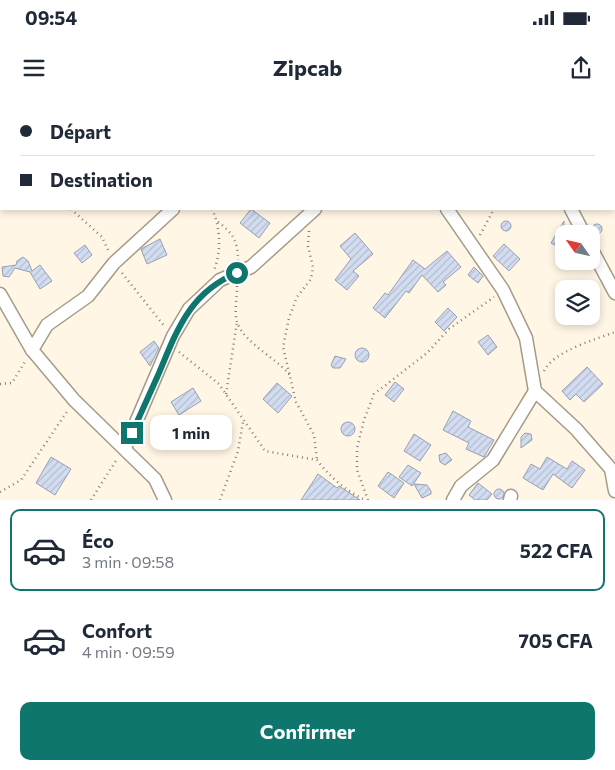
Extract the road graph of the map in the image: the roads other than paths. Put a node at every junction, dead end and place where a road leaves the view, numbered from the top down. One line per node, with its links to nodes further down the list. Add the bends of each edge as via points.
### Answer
1 (172, 210): 9 (street, via 114,263 88,296 47,325)
2 (448, 210): 10 (street, via 503,290 526,338)
3 (572, 210): 5 (street)
4 (313, 211): 11 (street, via 250,267 220,280 189,309 169,345)
5 (579, 225)
6 (600, 265): 7 (street)
7 (615, 293)
8 (0, 294): 9 (street)
9 (32, 350): 11 (street, via 74,400)
10 (535, 391): 12 (street, via 576,429 611,469); 14 (street, via 492,460 461,486)
11 (124, 448): 13 (street, via 155,479)
12 (615, 491)
13 (165, 500)
14 (453, 500)

